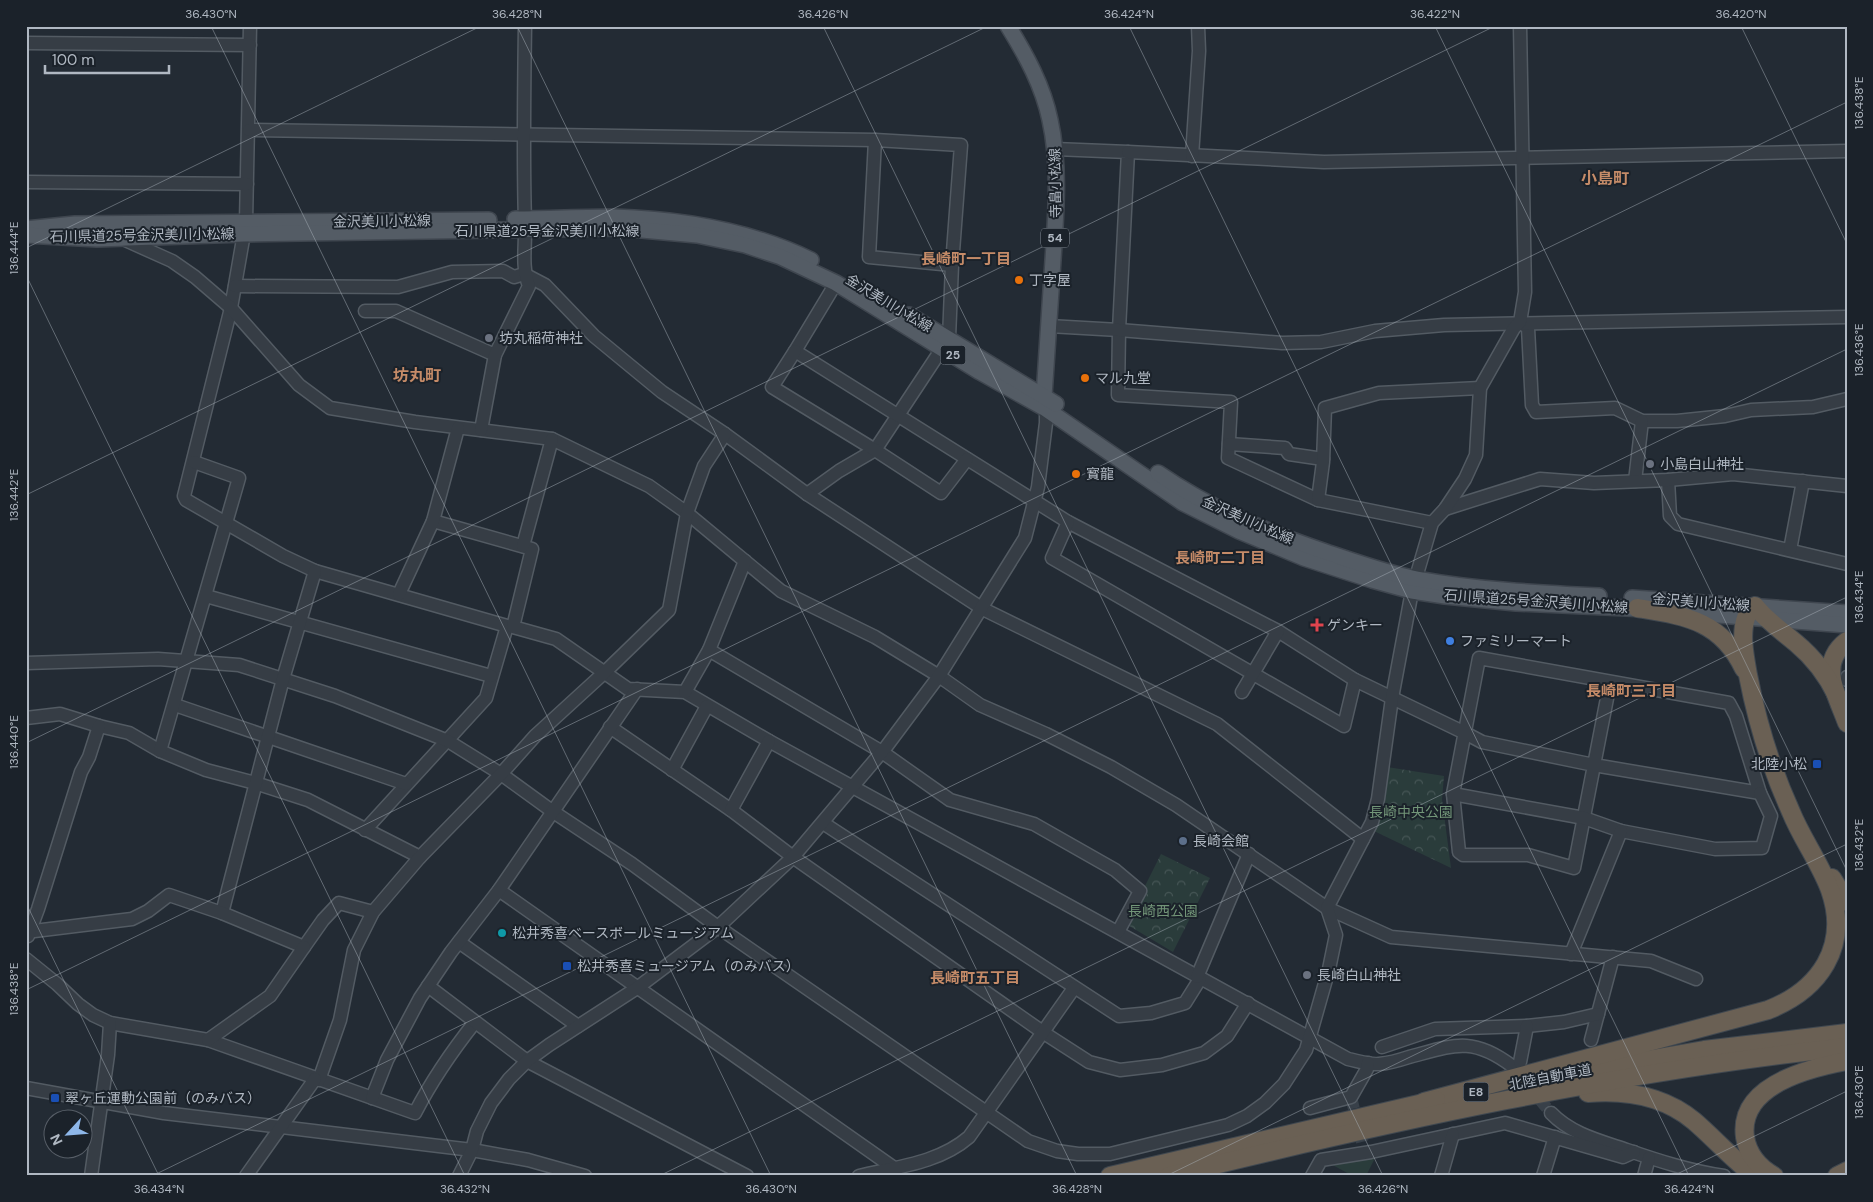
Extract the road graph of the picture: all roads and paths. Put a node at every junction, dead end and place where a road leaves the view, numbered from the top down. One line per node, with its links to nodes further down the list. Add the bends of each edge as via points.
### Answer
1 (250, 26): 7 (street)
2 (525, 26): 9 (street)
3 (1008, 26): 11 (main road, 寺畠小松線 / 54, via 1039,85)
4 (1198, 26): 14 (street)
5 (1520, 26): 15 (street)
6 (26, 43): 7 (street)
7 (250, 45): 8 (street)
8 (249, 130): 9 (street); 17 (street)
9 (523, 133): 10 (street); 18 (street)
10 (875, 140): 23 (street, via 869,257); 23 (street, via 961,145)
11 (1055, 149): 13 (street); 31 (main road, 寺畠小松線 / 54, via 1056,200)
12 (1847, 151): 15 (street)
13 (1128, 152): 14 (street); 32 (street)
14 (1192, 156): 15 (street, via 1324,162)
15 (1523, 159): 30 (street, via 1526,292)
16 (26, 182): 17 (street)
17 (247, 184): 19 (street)
18 (525, 224): 19 (main road, 石川県道25号金沢美川小松線 / 25); 24 (street); 25 (main road, 石川県道25号金沢美川小松線 / 25, via 697,235 781,257); 33 (main road, 金沢美川小松線 / 25, via 614,217 696,223 744,234 789,249 841,274)
19 (245, 228): 20 (main road, 25, via 75,224); 22 (main road, 石川県道25号金沢美川小松線 / 25); 26 (street)
20 (26, 229)
21 (26, 236): 22 (main road, 石川県道25号金沢美川小松線 / 25)
22 (119, 237): 27 (street, via 172,261)
23 (952, 265): 33 (street)
24 (524, 274): 26 (street, via 514,277 503,270 452,272 398,287); 35 (street, via 528,286); 43 (street, via 546,285 594,336 662,392)
25 (836, 283): 33 (main road, 石川県道25号金沢美川小松線 / 25); 34 (street)
26 (235, 286): 27 (street)
27 (231, 308): 41 (street, via 298,385 330,408); 49 (street)
28 (365, 311): 35 (street, via 396,311)
29 (1847, 317): 30 (street)
30 (1520, 322): 32 (street, via 1375,331 1321,342 1282,343); 36 (street); 40 (street, via 1528,328 1532,405 1536,412 1615,408)
31 (1049, 326): 32 (street); 38 (main road, 寺畠小松線 / 54)
32 (1119, 330): 45 (street, via 1118,395 1231,402)
33 (946, 343): 38 (main road, 石川県道25号金沢美川小松線 / 25, via 980,372); 39 (street)
34 (795, 351): 39 (street); 46 (street, via 772,387)
35 (495, 356): 42 (street)
36 (1480, 388): 48 (street, via 1379,393 1325,408); 57 (street, via 1476,455 1465,479)
37 (1847, 399): 40 (street, via 1813,407 1751,410 1677,421)
38 (1045, 403): 56 (street, via 1045,432); 68 (main road, 石川県道25号金沢美川小松線 / 25, via 1183,503 1239,531 1304,558 1372,580)
39 (897, 415): 46 (street); 47 (street)
40 (1642, 421): 51 (street)
41 (458, 428): 42 (street); 59 (street)
42 (481, 430): 44 (street)
43 (725, 434): 54 (street); 58 (street, via 704,466)
44 (552, 439): 58 (street, via 649,486); 63 (street)
45 (1229, 444): 48 (street, via 1285,448 1289,454); 55 (street, via 1228,458)
46 (875, 450): 47 (street, via 942,493); 54 (street)
47 (967, 459): 56 (street)
48 (1323, 459): 55 (street)
49 (194, 462): 62 (street, via 184,496); 62 (street, via 239,478)
50 (1668, 480): 51 (street); 52 (street, via 1733,474); 64 (street, via 1670,516 1678,524)
51 (1635, 481): 57 (street, via 1594,483 1540,478)
52 (1803, 481): 53 (street); 64 (street)
53 (1847, 486)
54 (807, 494): 71 (street)
55 (1318, 500): 61 (street)
56 (1034, 502): 60 (street); 71 (street, via 1025,538)
57 (1444, 510): 61 (street)
58 (686, 513): 65 (street); 82 (street, via 669,610)
59 (433, 521): 63 (street); 69 (street)
60 (1068, 522): 77 (street); 83 (street, via 1052,558)
61 (1432, 523): 68 (street)
62 (225, 524): 67 (street); 70 (street)
63 (523, 546): 82 (street, via 532,549 513,627 556,639)
64 (1790, 550): 66 (street)
65 (745, 561): 79 (street); 85 (street, via 781,591 875,637)
66 (1847, 564)
67 (315, 571): 69 (street); 75 (street)
68 (1413, 584): 72 (main road, 石川県道25号金沢美川小松線 / 25, via 1445,596 1516,603); 74 (main road, 金沢美川小松線 / 25); 94 (street)
69 (399, 594): 84 (street, via 507,626)
70 (206, 596): 75 (street); 80 (street)
71 (983, 608): 85 (street); 121 (street, via 1217,724)
72 (1637, 608): 74 (main road, 石川県道25号金沢美川小松線 / 25); 89 (highway, via 1691,619 1713,629 1735,652)
73 (1847, 613): 74 (main road, 金沢美川小松線 / 25)
74 (1755, 614): 76 (main road, 石川県道25号金沢美川小松線 / 25); 89 (highway, via 1744,640); 93 (highway, via 1808,654 1825,674)
75 (300, 623): 84 (street); 86 (street)
76 (1847, 625)
77 (1278, 631): 83 (street); 87 (street)
78 (1847, 641): 93 (highway, via 1838,649 1831,664 1830,673)
79 (709, 650): 91 (street); 106 (street)
80 (187, 661): 81 (street); 86 (street, via 239,665); 95 (street)
81 (26, 663)
82 (605, 672): 90 (street, via 628,689); 109 (street, via 534,736)
83 (1254, 673): 87 (street, via 1344,726); 92 (street)
84 (491, 676): 103 (street, via 486,698)
85 (939, 676): 106 (street); 123 (street, via 980,705 1046,734 1176,804)
86 (282, 678): 102 (street); 103 (street)
87 (1355, 680): 94 (street)
88 (1610, 683): 101 (street, via 1479,658); 107 (street); 113 (street, via 1729,703)
89 (1751, 686): 122 (highway, via 1767,751 1790,812)
90 (637, 689): 91 (street); 100 (street)
91 (685, 692): 96 (street)
92 (1242, 692)
93 (1837, 696): 98 (highway)
94 (1392, 698): 101 (street); 121 (street, via 1378,799)
95 (175, 705): 102 (street); 105 (street)
96 (707, 706): 104 (street); 108 (street)
97 (26, 718): 99 (street, via 60,714)
98 (1847, 723)
99 (99, 726): 105 (street, via 128,732); 133 (street)
100 (610, 727): 108 (street); 115 (street)
101 (1465, 733): 107 (street, via 1482,742); 114 (street)
102 (268, 736): 110 (street); 111 (street)
103 (448, 740): 109 (street); 111 (street)
104 (769, 740): 112 (street); 116 (street)
105 (160, 750): 110 (street, via 206,770)
106 (882, 752): 112 (street); 132 (street, via 950,800 1034,824 1115,870 1140,891)
107 (1594, 765): 113 (street); 117 (street)
108 (672, 770): 116 (street)
109 (501, 774): 115 (street); 124 (street)
110 (255, 782): 119 (street, via 308,800); 130 (street)
111 (406, 784): 119 (street)
112 (853, 786): 118 (street); 132 (street)
113 (1760, 793): 120 (street, via 1771,816 1762,848 1716,849)
114 (1453, 794): 117 (street); 117 (street, via 1459,852 1463,855 1528,855 1574,868)
115 (552, 810): 126 (street); 131 (street)
116 (731, 810): 125 (street)
117 (1584, 818): 120 (street)
118 (823, 823): 125 (street); 143 (street)
119 (365, 830): 124 (street)
120 (1621, 831): 136 (street)
121 (1363, 839): 128 (street)
122 (1807, 844): 127 (highway); 165 (highway, via 1830,891 1836,922 1835,938 1825,966 1796,997 1760,1012)
123 (1248, 854): 128 (street); 139 (street)
124 (420, 857): 129 (street)
125 (793, 857): 131 (street); 150 (street)
126 (499, 890): 134 (street); 142 (street)
127 (1847, 902)
128 (1327, 908): 136 (street, via 1391,937); 152 (street, via 1336,935)
129 (374, 912): 135 (street, via 339,903); 161 (street, via 354,950 340,1020)
130 (222, 913): 133 (street, via 169,895 132,919); 135 (street)
131 (718, 927): 142 (street); 167 (street)
132 (1118, 932): 139 (street)
133 (28, 934)
134 (459, 942): 141 (street); 148 (street)
135 (304, 947): 153 (street, via 270,996)
136 (1571, 954): 137 (street)
137 (1613, 958): 140 (street, via 1651,962); 145 (street)
138 (26, 959): 147 (street, via 78,1004)
139 (1199, 978): 143 (street, via 1185,1003 1151,1013 1119,1016); 144 (street)
140 (1696, 979)
141 (428, 986): 146 (street); 163 (street, via 387,1060)
142 (637, 988): 148 (street); 176 (street)
143 (1074, 988): 150 (street)
144 (1248, 1003): 150 (street, via 1227,1036 1204,1053 1162,1065 1120,1070 1089,1062); 152 (street)
145 (1598, 1014): 149 (street); 154 (street)
146 (475, 1022): 158 (street); 163 (street, via 429,1085 415,1114)
147 (110, 1023): 153 (street); 164 (street)
148 (578, 1026): 158 (street)
149 (1527, 1026): 155 (street, via 1436,1029); 160 (street, via 1516,1064 1480,1047 1465,1045 1448,1046)
150 (1044, 1033): 167 (street)
151 (1847, 1033): 165 (highway, 北陸自動車道 / E8, via 1704,1050)
152 (1308, 1038): 157 (street); 160 (street)
153 (208, 1040): 161 (street)
154 (1591, 1040)
155 (1382, 1047)
156 (1847, 1047): 172 (highway, 北陸自動車道 / E8, via 1705,1065 1538,1093)
157 (1302, 1056): 160 (street, via 1310,1058 1314,1048); 167 (street, via 1284,1084 1266,1103 1247,1116 1204,1132 1110,1154 1057,1151 1028,1141)
158 (527, 1061): 173 (street, via 491,1104 477,1131); 183 (street)
159 (1847, 1061): 193 (highway, via 1811,1069 1778,1083 1756,1100 1746,1122 1747,1145 1758,1165)
160 (1366, 1069): 166 (street, via 1351,1097)
161 (317, 1080): 163 (street); 169 (street)
162 (26, 1088): 164 (street)
163 (372, 1098)
164 (100, 1101): 169 (street, via 164,1113); 180 (street)
165 (1424, 1102): 185 (highway, 北陸自動車道 / E8)
166 (1310, 1108)
167 (987, 1113): 176 (street, via 958,1146 943,1154)
168 (1551, 1113): 174 (street, via 1580,1134)
169 (282, 1127): 173 (street); 178 (street)
170 (1453, 1134): 171 (street, via 1505,1123); 187 (street, via 1363,1148 1321,1160); 188 (street)
171 (1555, 1137): 174 (street, via 1623,1157); 189 (street)
172 (1322, 1139): 186 (highway, 北陸自動車道 / E8); 192 (highway, via 1531,1101 1590,1093 1627,1093 1661,1102 1693,1120)
173 (472, 1150): 181 (street); 182 (street, via 528,1160)
174 (1634, 1152): 175 (street)
175 (1649, 1158): 179 (street); 190 (street)
176 (894, 1168): 184 (street)
177 (1847, 1171): 194 (highway)
178 (253, 1173)
179 (1697, 1174): 191 (street)
180 (91, 1176)
181 (459, 1176)
182 (585, 1176)
183 (747, 1176)
184 (860, 1176)
185 (1110, 1176)
186 (1168, 1176)
187 (1312, 1176)
188 (1442, 1176)
189 (1543, 1176)
190 (1644, 1176)
191 (1724, 1176)
192 (1755, 1176)
193 (1774, 1176)
194 (1837, 1176)

